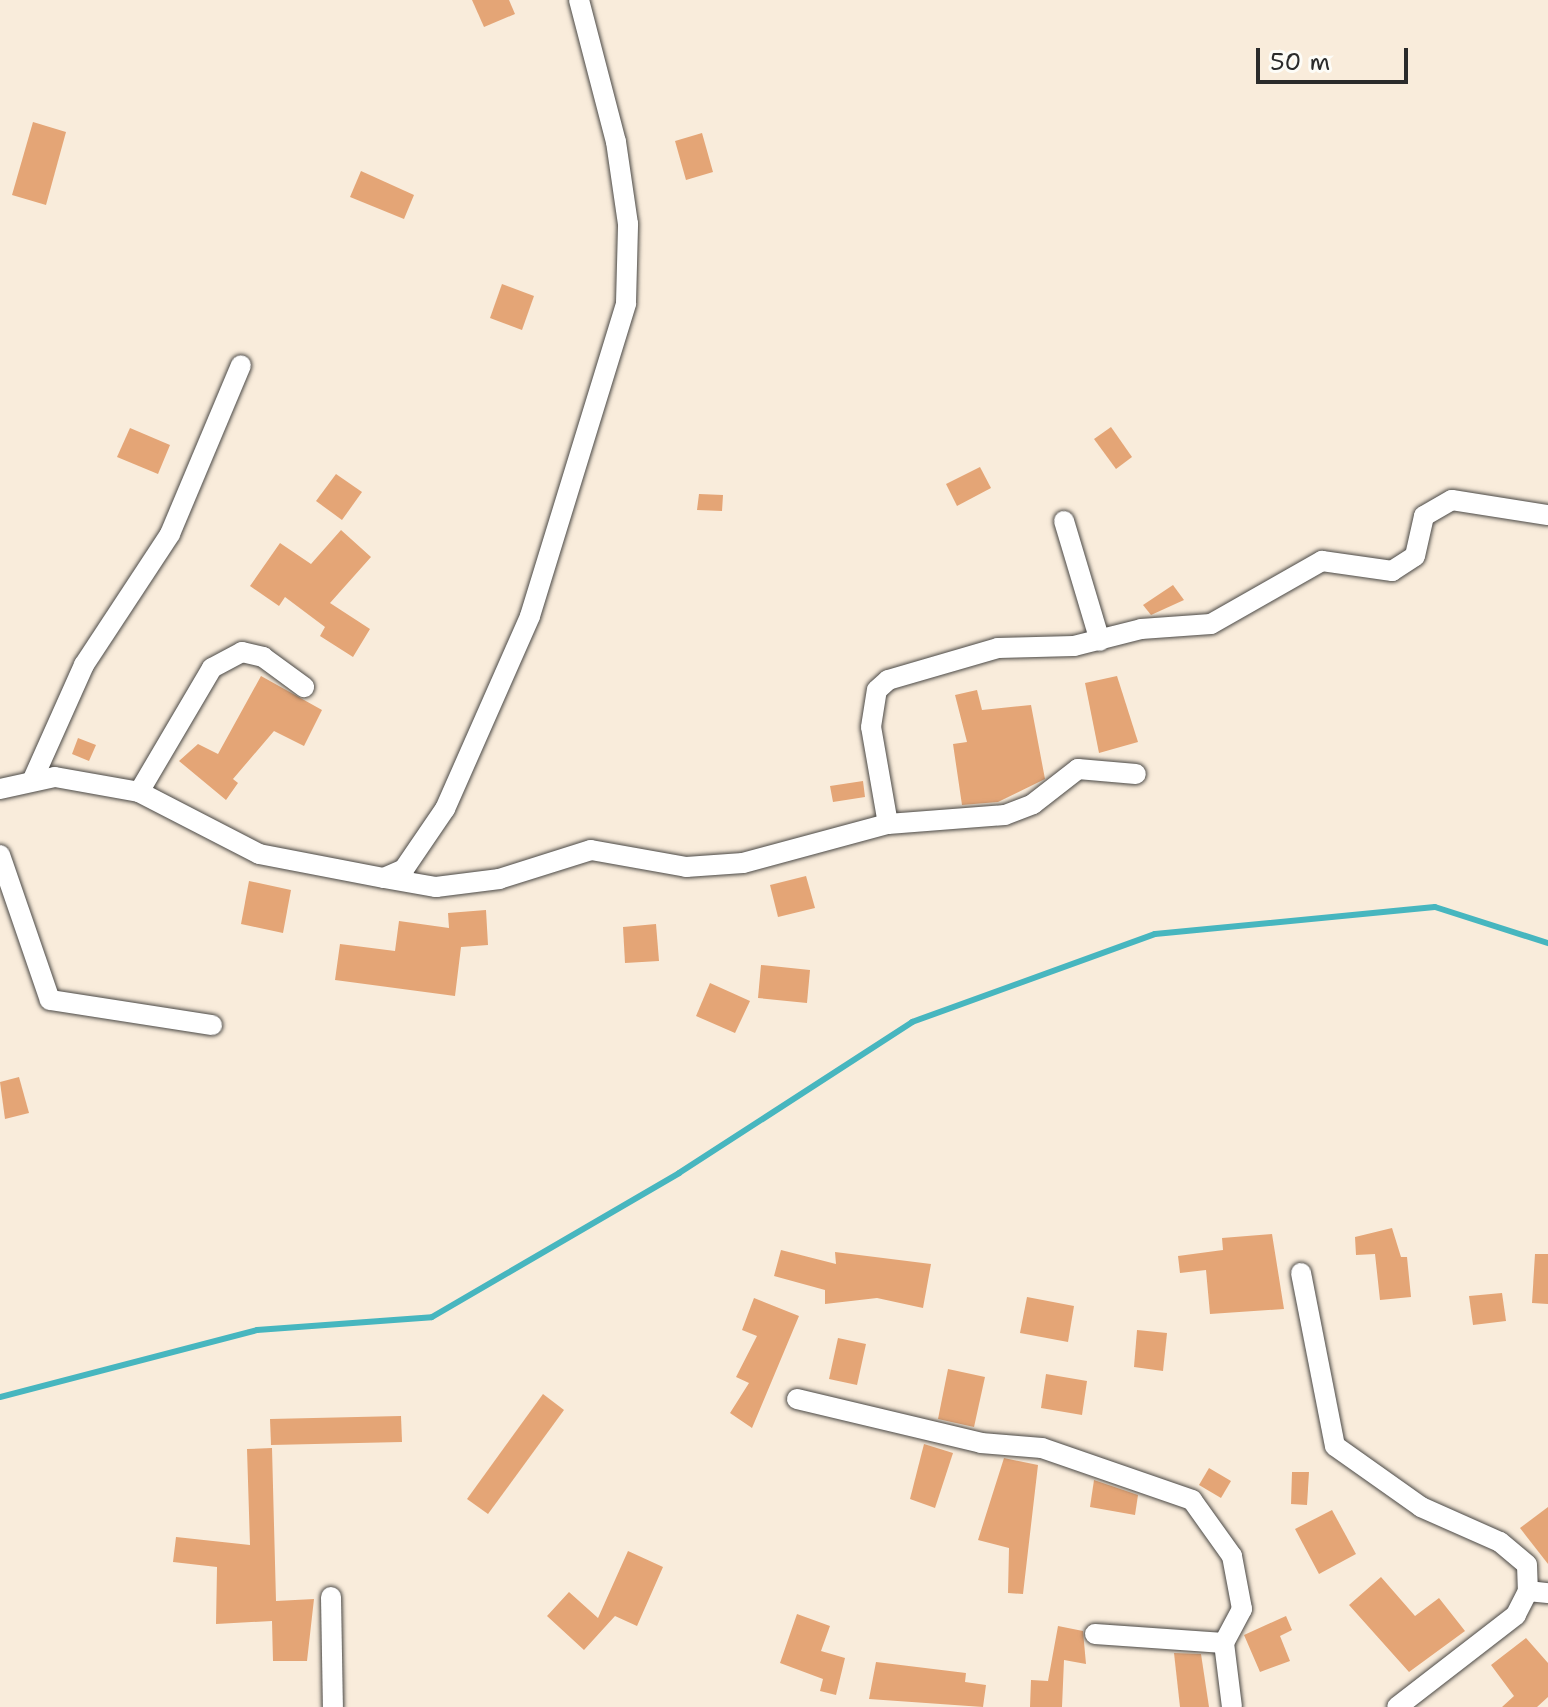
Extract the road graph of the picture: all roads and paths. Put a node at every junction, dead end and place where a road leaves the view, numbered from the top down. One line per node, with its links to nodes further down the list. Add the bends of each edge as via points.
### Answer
1 (579, 0): 13 (street, via 616,142 628,224 626,303 530,616 445,809 404,869)
2 (241, 365): 8 (street, via 170,534 84,665)
3 (1548, 515): 5 (street, via 1452,500 1424,516 1415,556 1392,571 1322,561 1211,624)
4 (1064, 521): 5 (street)
5 (1100, 641): 11 (street, via 998,648 888,680 877,690 871,727)
6 (304, 687): 10 (street, via 263,657 242,652 212,668)
7 (1136, 774): 11 (street, via 1078,769 1033,804 1005,815)
8 (33, 779): 9 (street); 10 (street)
9 (0, 789)
10 (139, 792): 13 (street, via 259,854)
11 (888, 824): 13 (street, via 743,863 686,867 591,850 499,879 436,887)
12 (0, 855): 14 (street, via 50,1000)
13 (384, 878)
14 (212, 1025)
15 (1301, 1273): 17 (street, via 1335,1446 1421,1507 1500,1542 1527,1565)
16 (797, 1399): 20 (street, via 981,1443 1042,1448 1192,1500 1232,1556 1242,1609)
17 (1538, 1592): 23 (street)
18 (331, 1597): 21 (street)
19 (1095, 1634): 20 (street)
20 (1224, 1643): 22 (street)
21 (333, 1707)
22 (1232, 1707)
23 (1397, 1707)

